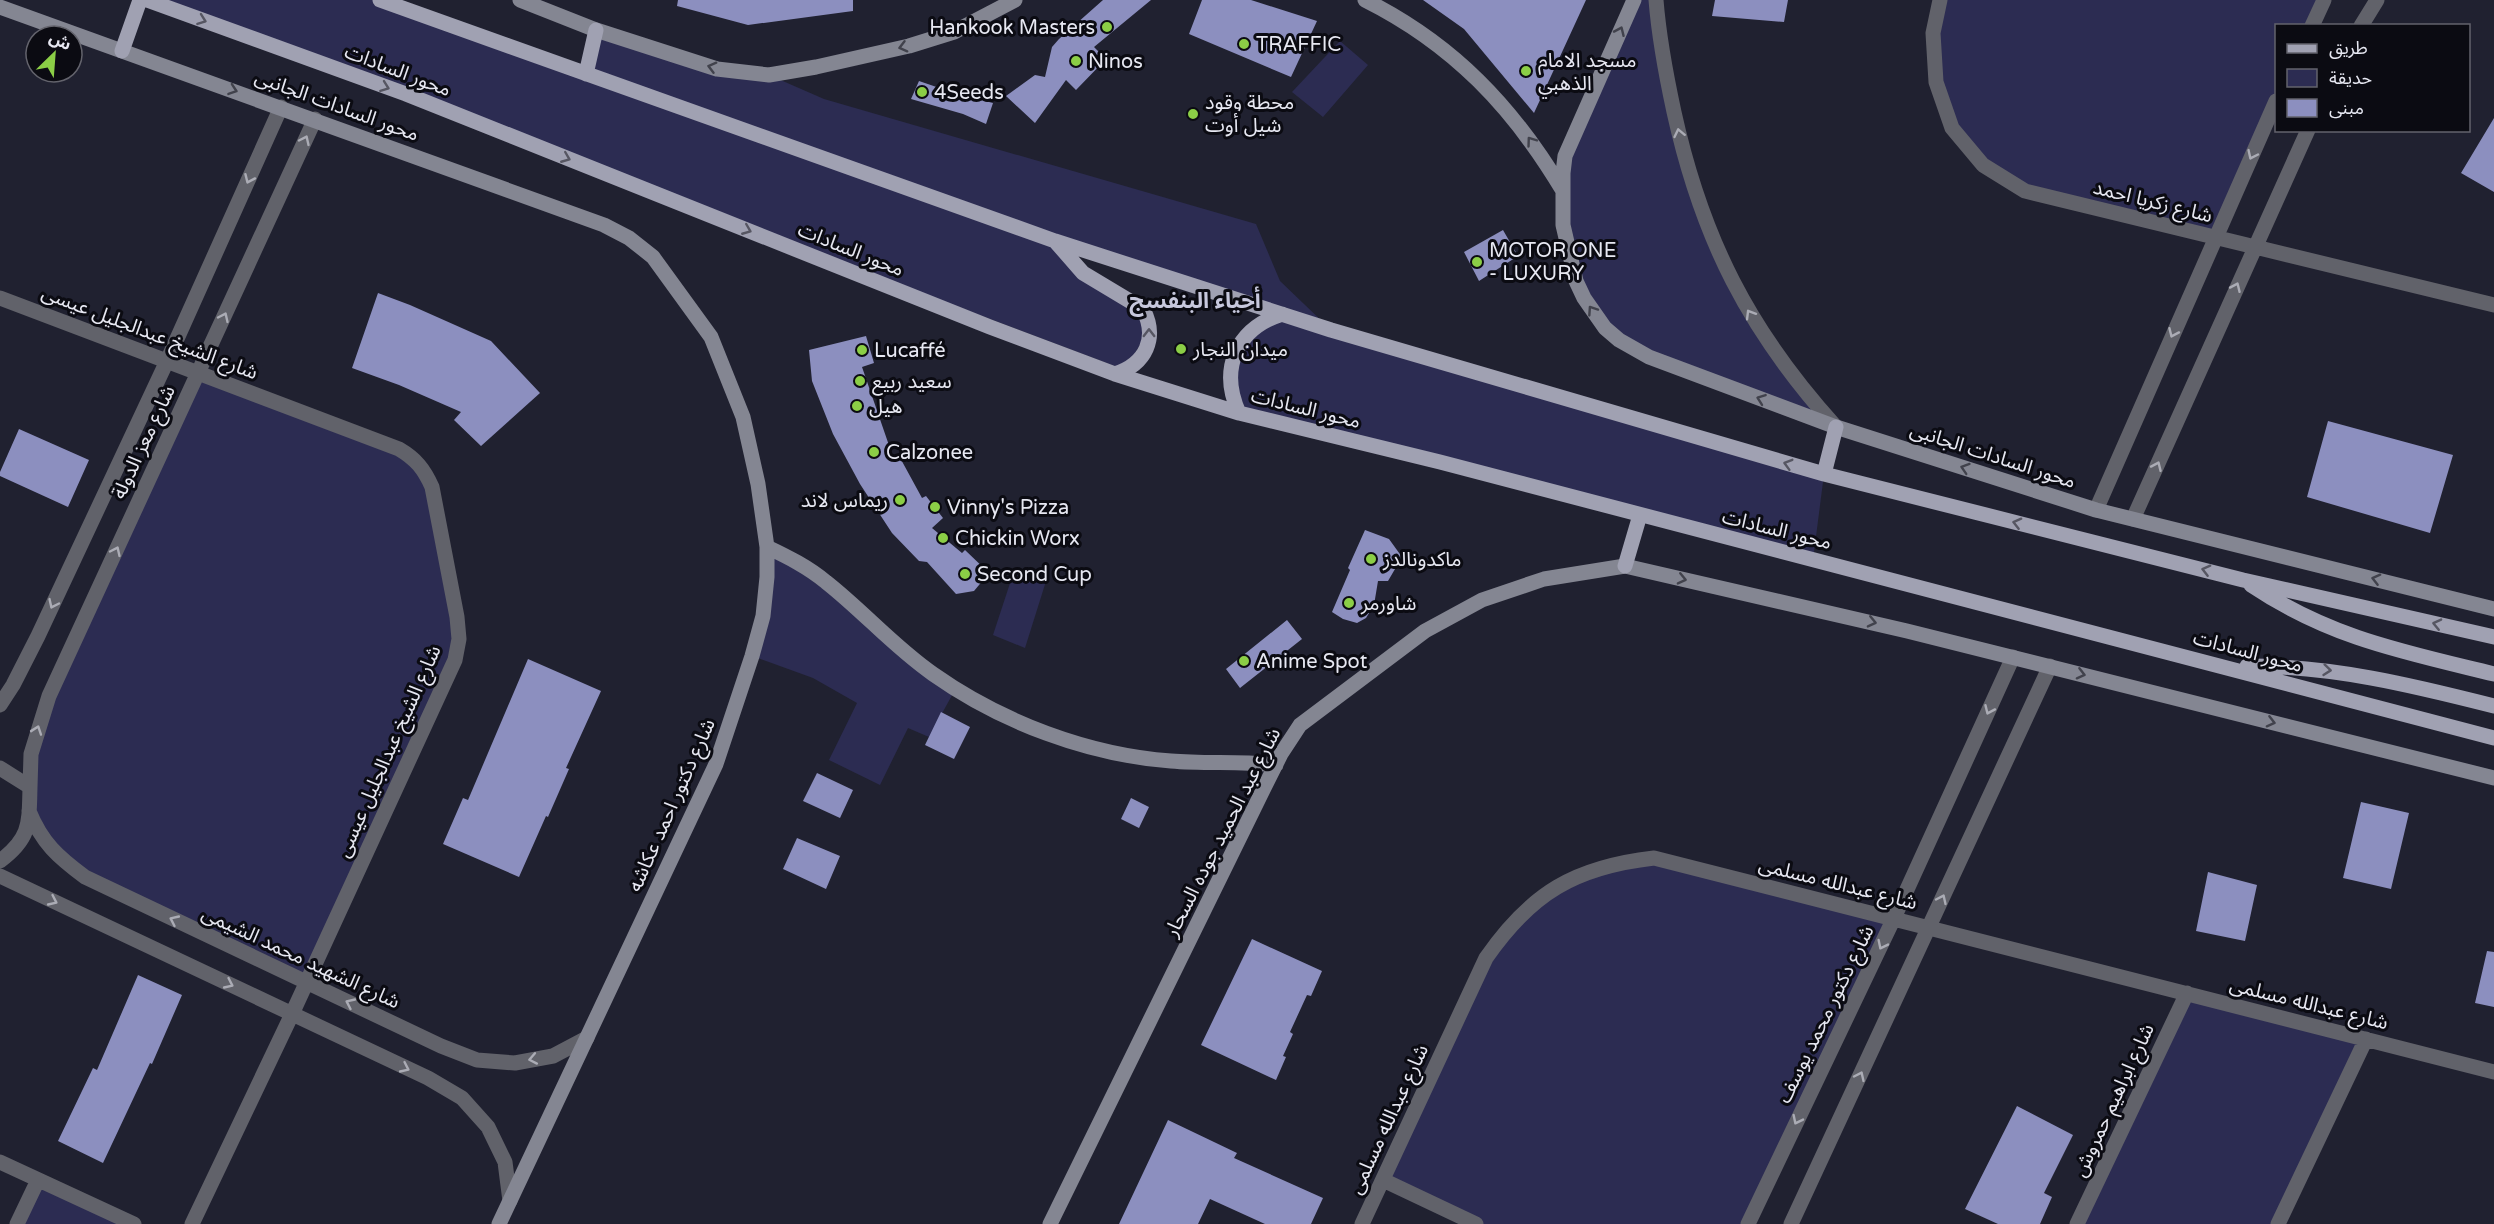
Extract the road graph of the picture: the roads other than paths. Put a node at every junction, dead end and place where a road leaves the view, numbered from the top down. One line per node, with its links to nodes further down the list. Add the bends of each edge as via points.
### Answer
1 (140, 0): 16 (main road)
2 (147, 0): 32 (main road, محور السادات, one-way to 32, via 406,94)
3 (380, 0): 17 (main road)
4 (520, 0): 15 (street)
5 (1015, 0): 15 (street, one-way to 15, via 954,32 909,46 769,75 717,69)
6 (1365, 0): 22 (street, one-way to 6, via 1528,137 1488,88 1424,34)
7 (1634, 0): 22 (street, one-way to 7, via 1565,156)
8 (1656, 0): 34 (street, one-way to 8, via 1768,344 1717,250 1682,148 1663,61)
9 (1940, 0): 23 (street, شارع زكريا احمد, via 1934,33 1936,82 1952,128 1983,165 2025,191)
10 (2324, 0): 13 (street)
11 (2377, 0): 14 (street)
12 (0, 7): 16 (street, محور السادات الجانبى)
13 (2314, 24)
14 (2362, 24)
15 (596, 30): 17 (main road)
16 (122, 51): 19 (street, محور السادات الجانبى, one-way to 19)
17 (586, 74): 24 (main road)
18 (2275, 105): 23 (street, one-way to 23)
19 (281, 107): 20 (street, محور السادات الجانبى); 30 (street, شارع معز الدولة, one-way to 30)
20 (315, 119): 26 (street, محور السادات الجانبى, via 604,225); 31 (street, شارع معز الدولة, one-way to 20)
21 (2307, 132): 25 (street)
22 (1563, 190): 34 (street, محور السادات الجانبى, one-way to 22, via 1649,357 1605,328 1576,281 1563,225)
23 (2215, 237): 25 (street, شارع زكريا احمد); 36 (street, one-way to 36)
24 (1055, 241): 29 (main road); 32 (main road, one-way to 24, via 1142,358 1150,339 1148,318 1143,309 1083,273)
25 (2254, 247): 28 (street, شارع زكريا احمد); 38 (street, one-way to 25)
26 (653, 257): 39 (street, شارع دكتور احمد عكاشه, via 711,337 743,417)
27 (0, 298): 30 (street, شارع الشيخ عبدالجليل عيسى)
28 (2494, 305)
29 (1282, 314): 33 (main road, via 1257,326 1238,346 1230,387); 35 (main road, one-way to 29)
30 (167, 361): 31 (street, شارع الشيخ عبدالجليل عيسى); 48 (street, شارع معز الدولة, one-way to 48, via 38,636)
31 (198, 373): 54 (street, شارع معز الدولة, one-way to 31, via 31,754 49,696); 60 (street, شارع الشيخ عبدالجليل عيسى, via 414,458 432,487 457,617 459,639 455,660)
32 (1115, 374): 33 (main road, محور السادات)
33 (1239, 413): 37 (main road, محور السادات)
34 (1836, 427): 35 (main road); 36 (street, محور السادات الجانبى, one-way to 34)
35 (1824, 474): 41 (main road, one-way to 35)
36 (2096, 510): 38 (street, محور السادات الجانبى)
37 (1640, 515): 40 (main road); 46 (main road, محور السادات)
38 (2133, 519): 42 (street, محور السادات الجانبى, one-way to 38)
39 (767, 547): 51 (street, via 826,581 883,635 935,675 1021,722 1080,743 1140,757); 63 (street, شارع دكتور احمد عكاشه, via 763,616 716,764)
40 (1625, 566): 44 (street, one-way to 44); 51 (street, شارع عبد الحميد جوده السحار, via 1544,579 1482,600 1425,631 1300,726)
41 (2243, 580): 43 (main road, one-way to 41); 47 (main road, via 2329,628 2388,648)
42 (2494, 609)
43 (2494, 637)
44 (2013, 657): 45 (street); 58 (street, شارع دكتور محمد يوسف, one-way to 58)
45 (2050, 666): 53 (street, one-way to 53); 59 (street, one-way to 45)
46 (2226, 666): 49 (main road, one-way to 49, via 2344,672); 50 (main road, محور السادات)
47 (2494, 674)
48 (0, 705)
49 (2494, 706)
50 (2494, 738)
51 (1276, 765): 74 (street, شارع عبد الحميد جوده السحار)
52 (0, 768): 54 (street)
53 (2494, 778)
54 (30, 787): 55 (street, شارع معز الدولة)
55 (29, 811): 56 (street, شارع معز الدولة, via 27,831 16,849); 60 (street, شارع الشهيد محمد الشيمى, one-way to 55, via 85,877 58,858 37,831)
56 (0, 861)
57 (0, 876): 62 (street, one-way to 62)
58 (1894, 918): 59 (street, شارع عبدالله مسلمى); 68 (street, شارع عبدالله مسلمى, via 1654,858 1620,862 1557,886 1505,930 1486,958); 77 (street, شارع دكتور محمد يوسف, one-way to 77)
59 (1929, 927): 61 (street, شارع عبدالله مسلمى); 78 (street, one-way to 59)
60 (307, 983): 62 (street, شارع الشيخ عبدالجليل عيسى); 63 (street, شارع الشهيد محمد الشيمى, one-way to 60, via 553,1056 515,1063 477,1060)
61 (2187, 993): 64 (street, شارع عبدالله مسلمى); 79 (street, شارع ابراهيم حمروش)
62 (292, 1014): 69 (street, one-way to 69, via 462,1098 488,1127 501,1153); 72 (street, شارع الشيخ عبدالجليل عيسى)
63 (587, 1038): 69 (street, شارع دكتور احمد عكاشه)
64 (2366, 1039): 65 (street, شارع عبدالله مسلمى); 80 (street)
65 (2494, 1072)
66 (0, 1162): 67 (street)
67 (38, 1180): 70 (street); 71 (street)
68 (1383, 1180): 75 (street, شارع عبدالله مسلمى); 76 (street)
69 (510, 1201): 73 (street, شارع دكتور احمد عكاشه)
70 (17, 1224)
71 (134, 1224)
72 (192, 1224)
73 (499, 1224)
74 (1050, 1224)
75 (1362, 1224)
76 (1476, 1224)
77 (1748, 1224)
78 (1791, 1224)
79 (2077, 1224)
80 (2278, 1224)

